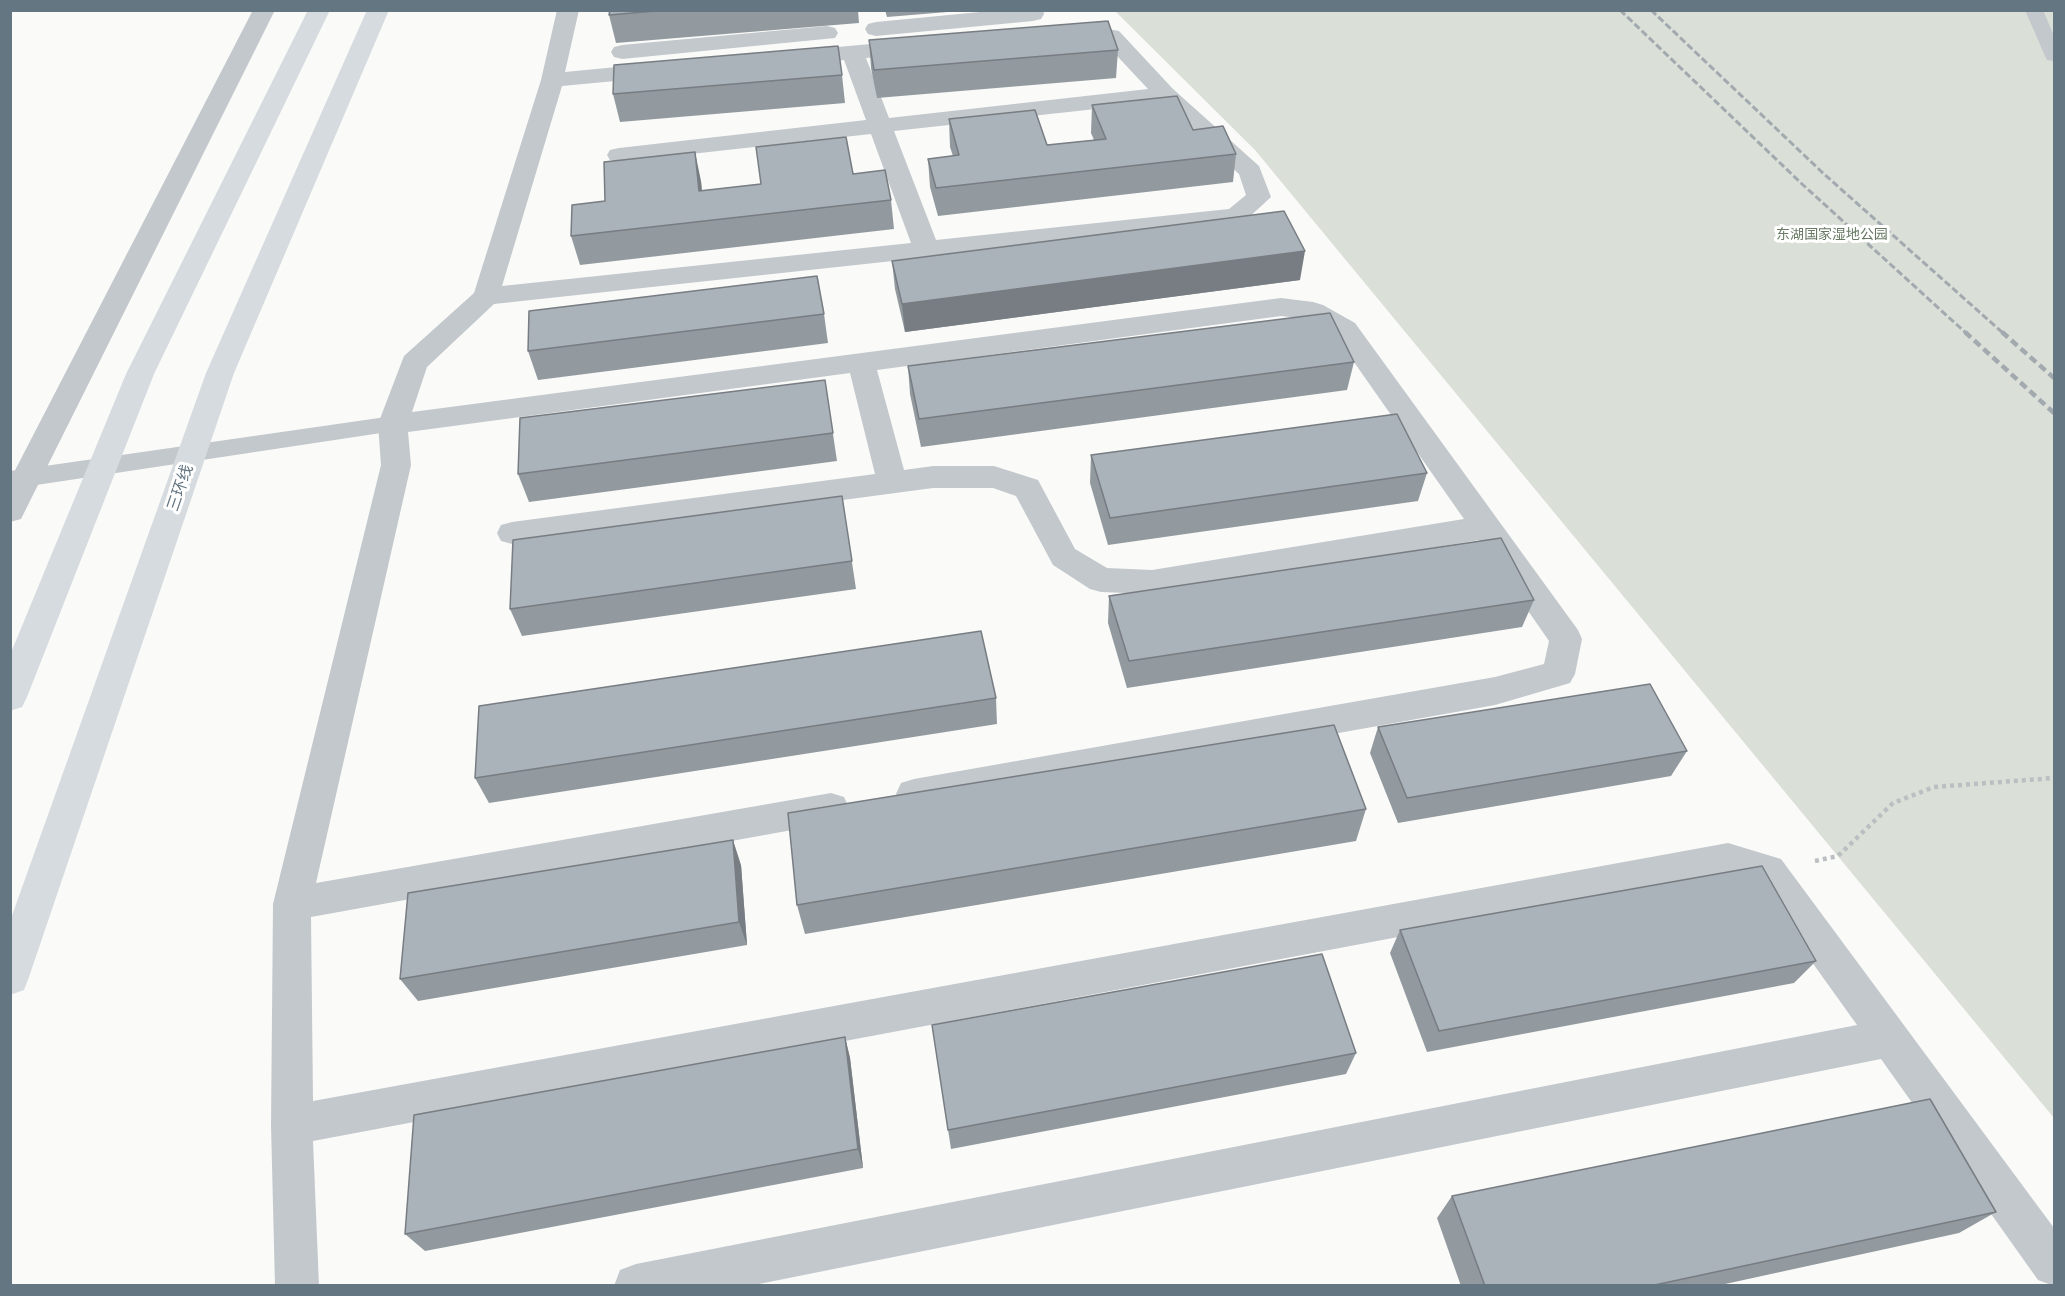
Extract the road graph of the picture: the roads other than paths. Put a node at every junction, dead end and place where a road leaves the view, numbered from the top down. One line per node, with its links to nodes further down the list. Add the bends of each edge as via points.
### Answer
1 (264, 10): 22 (street)
2 (320, 10): 27 (highway, via 140,374)
3 (378, 10): 29 (highway, 三环线, via 220,373)
4 (568, 10): 14 (street)
5 (1032, 10): 8 (street, via 1033,14)
6 (2034, 10): 11 (lane)
7 (1051, 35): 15 (street, via 1086,32 1111,36)
8 (850, 38): 9 (street); 10 (street); 12 (street); 16 (street)
9 (934, 46)
10 (605, 54)
11 (2055, 56)
12 (772, 60)
13 (737, 63): 14 (street)
14 (563, 65): 19 (street)
15 (1165, 94): 16 (street); 18 (street, via 1250,171 1259,197 1236,216)
16 (880, 126): 17 (street); 18 (street)
17 (619, 155)
18 (926, 249): 19 (street)
19 (486, 296): 21 (street, via 414,363)
20 (861, 362): 21 (street); 23 (street); 25 (street, via 1281,307 1313,311 1345,329)
21 (393, 424): 22 (lane); 28 (street, via 396,465)
22 (19, 479): 24 (street)
23 (892, 482): 25 (street, via 994,477 1027,488 1064,557 1101,580 1152,582); 26 (street)
24 (10, 511)
25 (1486, 527): 28 (street, via 1566,639 1558,674 1495,691)
26 (512, 533)
27 (10, 697)
28 (292, 904): 31 (street)
29 (10, 977)
30 (1890, 1038): 31 (street, via 1768,871 1728,859); 32 (street); 34 (street)
31 (292, 1125): 33 (street)
32 (2055, 1264)
33 (297, 1286)
34 (636, 1286)

